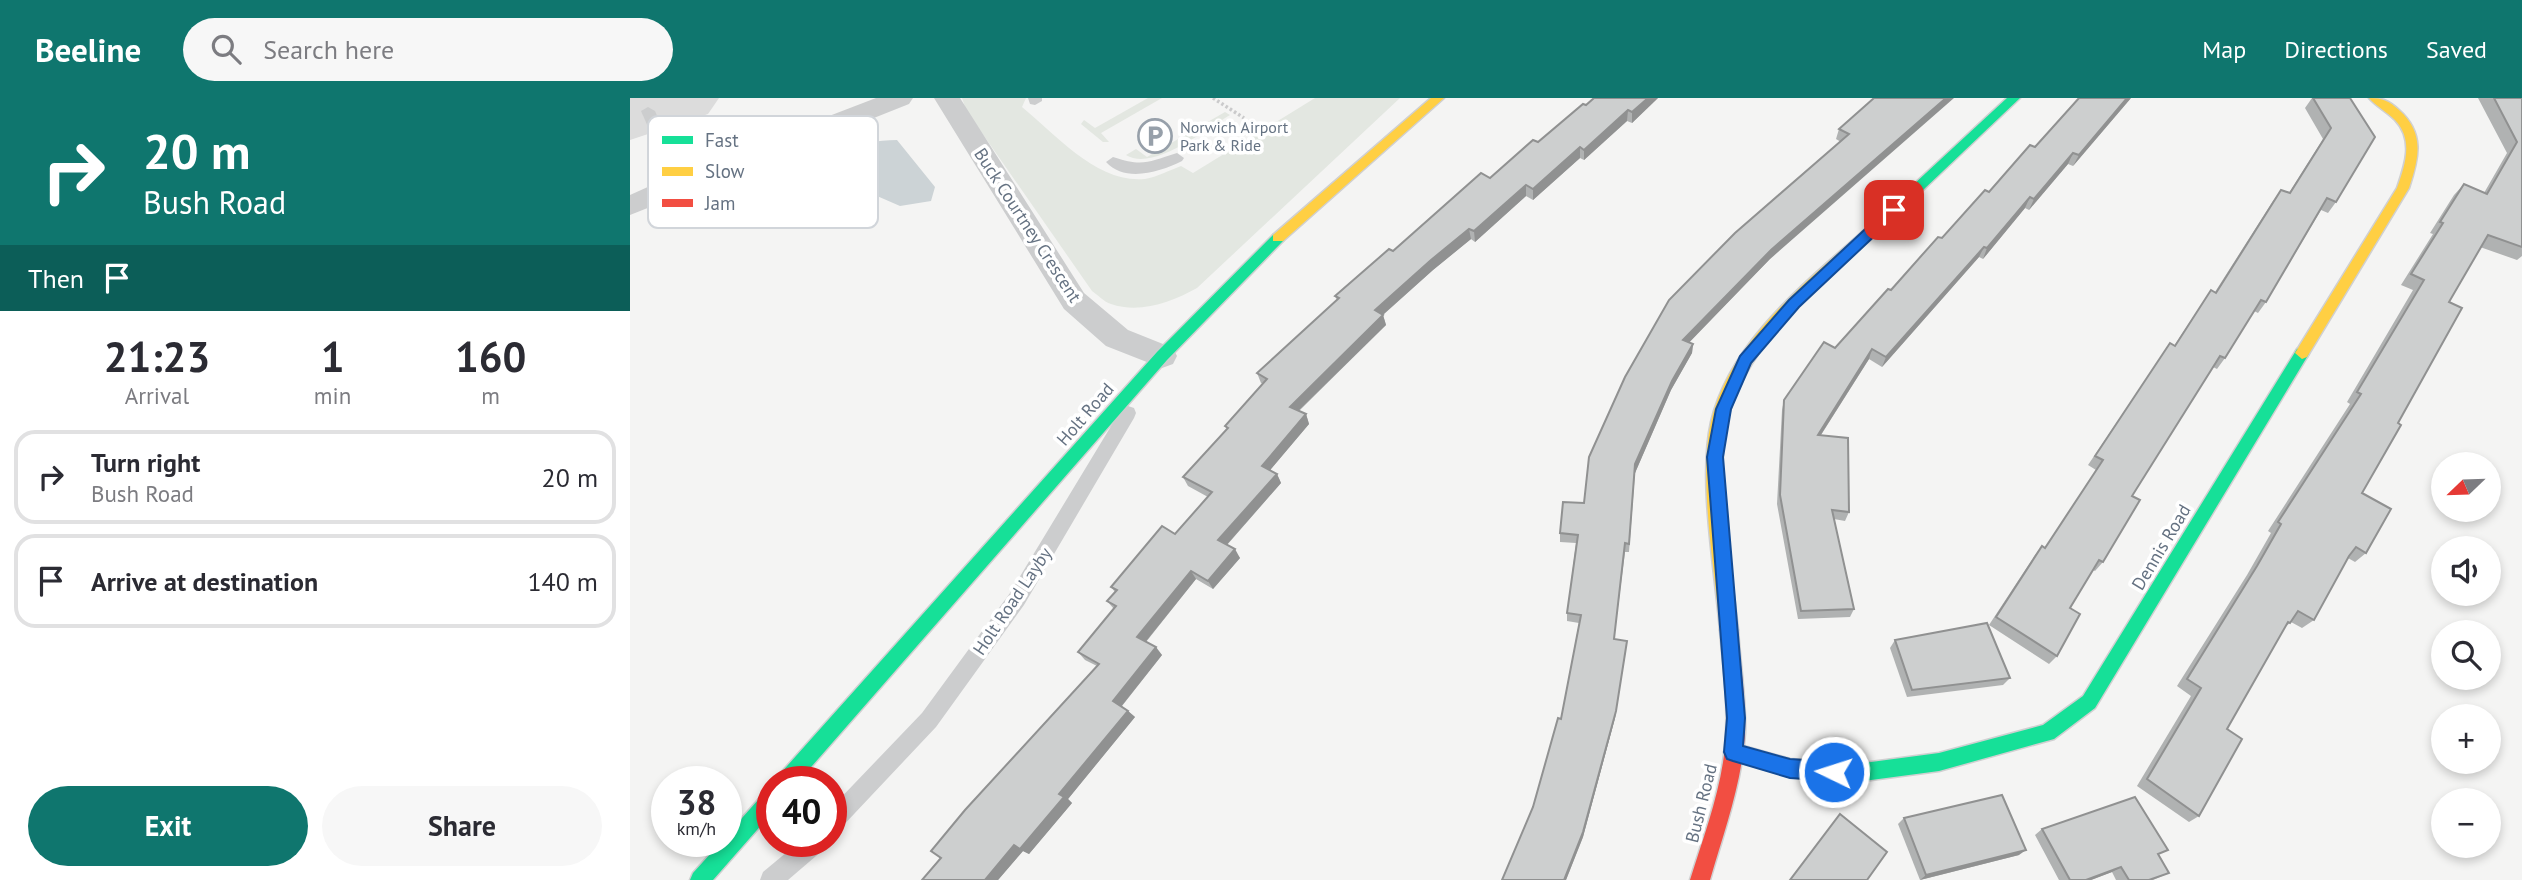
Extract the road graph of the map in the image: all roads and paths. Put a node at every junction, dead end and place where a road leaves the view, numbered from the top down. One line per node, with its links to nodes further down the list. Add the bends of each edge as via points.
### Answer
1 (900, 98): 10 (street)
2 (947, 98): 17 (street, Buck Courtney Crescent, via 1074,301 1117,338)
3 (1213, 98): 11 (path)
4 (1420, 98): 12 (lane)
5 (1438, 98): 12 (main road, Holt Road)
6 (2014, 98): 18 (main road, Bush Road, via 1794,304 1745,360 1723,409 1715,457 1736,718)
7 (2375, 98): 18 (main road, Dennis Road, via 2414,132 2417,155 2403,188 2089,702 2048,733 1939,762 1856,773 1790,768)
8 (648, 111): 9 (lane)
9 (650, 116)
10 (853, 116)
11 (1244, 118)
12 (1398, 131): 17 (main road, Holt Road, via 1283,232)
13 (1177, 158): 14 (lane, via 1158,168 1126,169)
14 (1112, 162)
15 (648, 198): 16 (street)
16 (630, 206)
17 (1162, 356): 19 (main road, Holt Road); 20 (lane, Holt Road Layby, via 1017,599 929,720)
18 (1733, 752): 25 (main road, Bush Road)
19 (800, 766)
20 (847, 807)
21 (756, 817): 23 (main road)
22 (798, 857): 24 (lane)
23 (700, 880)
24 (771, 880)
25 (1700, 880)

